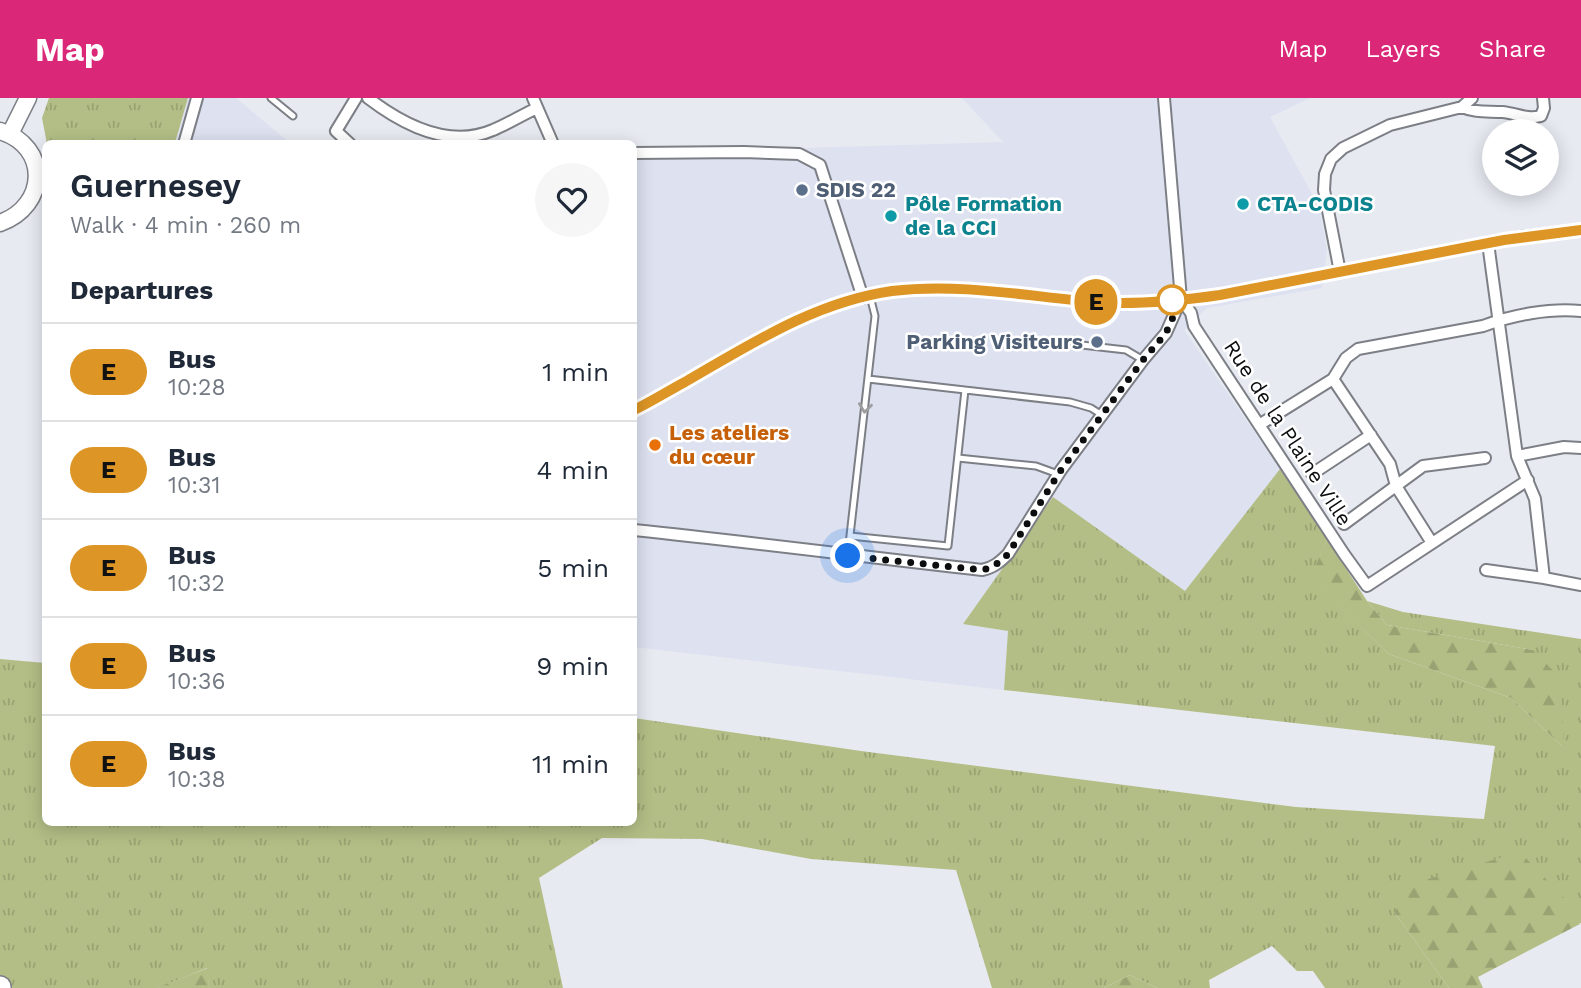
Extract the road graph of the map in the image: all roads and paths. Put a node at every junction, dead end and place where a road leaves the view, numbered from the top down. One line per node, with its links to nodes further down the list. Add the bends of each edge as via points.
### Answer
1 (28, 98): 12 (main road)
2 (197, 98): 13 (street)
3 (271, 98): 11 (lane)
4 (356, 98): 14 (street, via 335,131)
5 (368, 98): 15 (street, via 404,122)
6 (1164, 98): 24 (street)
7 (1472, 98): 10 (street)
8 (1543, 98): 10 (street, via 1541,116 1531,119)
9 (535, 103): 15 (street, via 491,131); 16 (street)
10 (1462, 107): 22 (street, via 1390,125 1343,148 1331,159 1324,190)
11 (293, 116)
12 (5, 132): 18 (main road, via 20,141 35,162)
13 (185, 140)
14 (346, 140)
15 (449, 140)
16 (551, 140)
17 (637, 153): 23 (street, via 799,154 820,165)
18 (41, 188): 19 (main road, via 23,211)
19 (0, 223)
20 (1581, 230): 21 (street)
21 (1488, 243): 22 (street); 26 (street)
22 (1340, 272): 24 (street)
23 (867, 297): 24 (street, via 947,288 1094,302); 29 (lane, via 875,316); 32 (street, via 791,322)
24 (1181, 299): 28 (street, via 1166,333); 34 (street, Rue de la Plaine Ville)
25 (1581, 311): 26 (street, via 1564,309)
26 (1500, 319): 30 (street, via 1358,349); 37 (street)
27 (1073, 344): 28 (lane, via 1126,350)
28 (1143, 360): 33 (street)
29 (868, 379): 31 (lane); 46 (lane, one-way to 46)
30 (1333, 379): 34 (street); 35 (street)
31 (965, 390): 33 (lane, via 1070,402); 38 (lane)
32 (637, 408)
33 (1102, 415): 40 (street)
34 (1259, 425): 47 (street, Rue de la Plaine Ville, via 1367,586)
35 (1371, 435): 41 (street); 43 (street, via 1390,464)
36 (1581, 448): 37 (street)
37 (1517, 456): 42 (street)
38 (958, 458): 40 (lane, via 1036,466); 46 (lane, via 948,546)
39 (1485, 458): 43 (street, via 1423,466)
40 (1058, 474): 48 (street, via 1008,554 990,569)
41 (1312, 474)
42 (1528, 480): 47 (street); 50 (street, via 1535,499)
43 (1396, 486): 44 (street); 47 (street)
44 (1344, 524)
45 (637, 530): 48 (street)
46 (850, 536): 48 (lane)
47 (1432, 543)
48 (848, 556)
49 (1486, 570): 50 (street)
50 (1544, 578): 51 (street)
51 (1581, 584)

